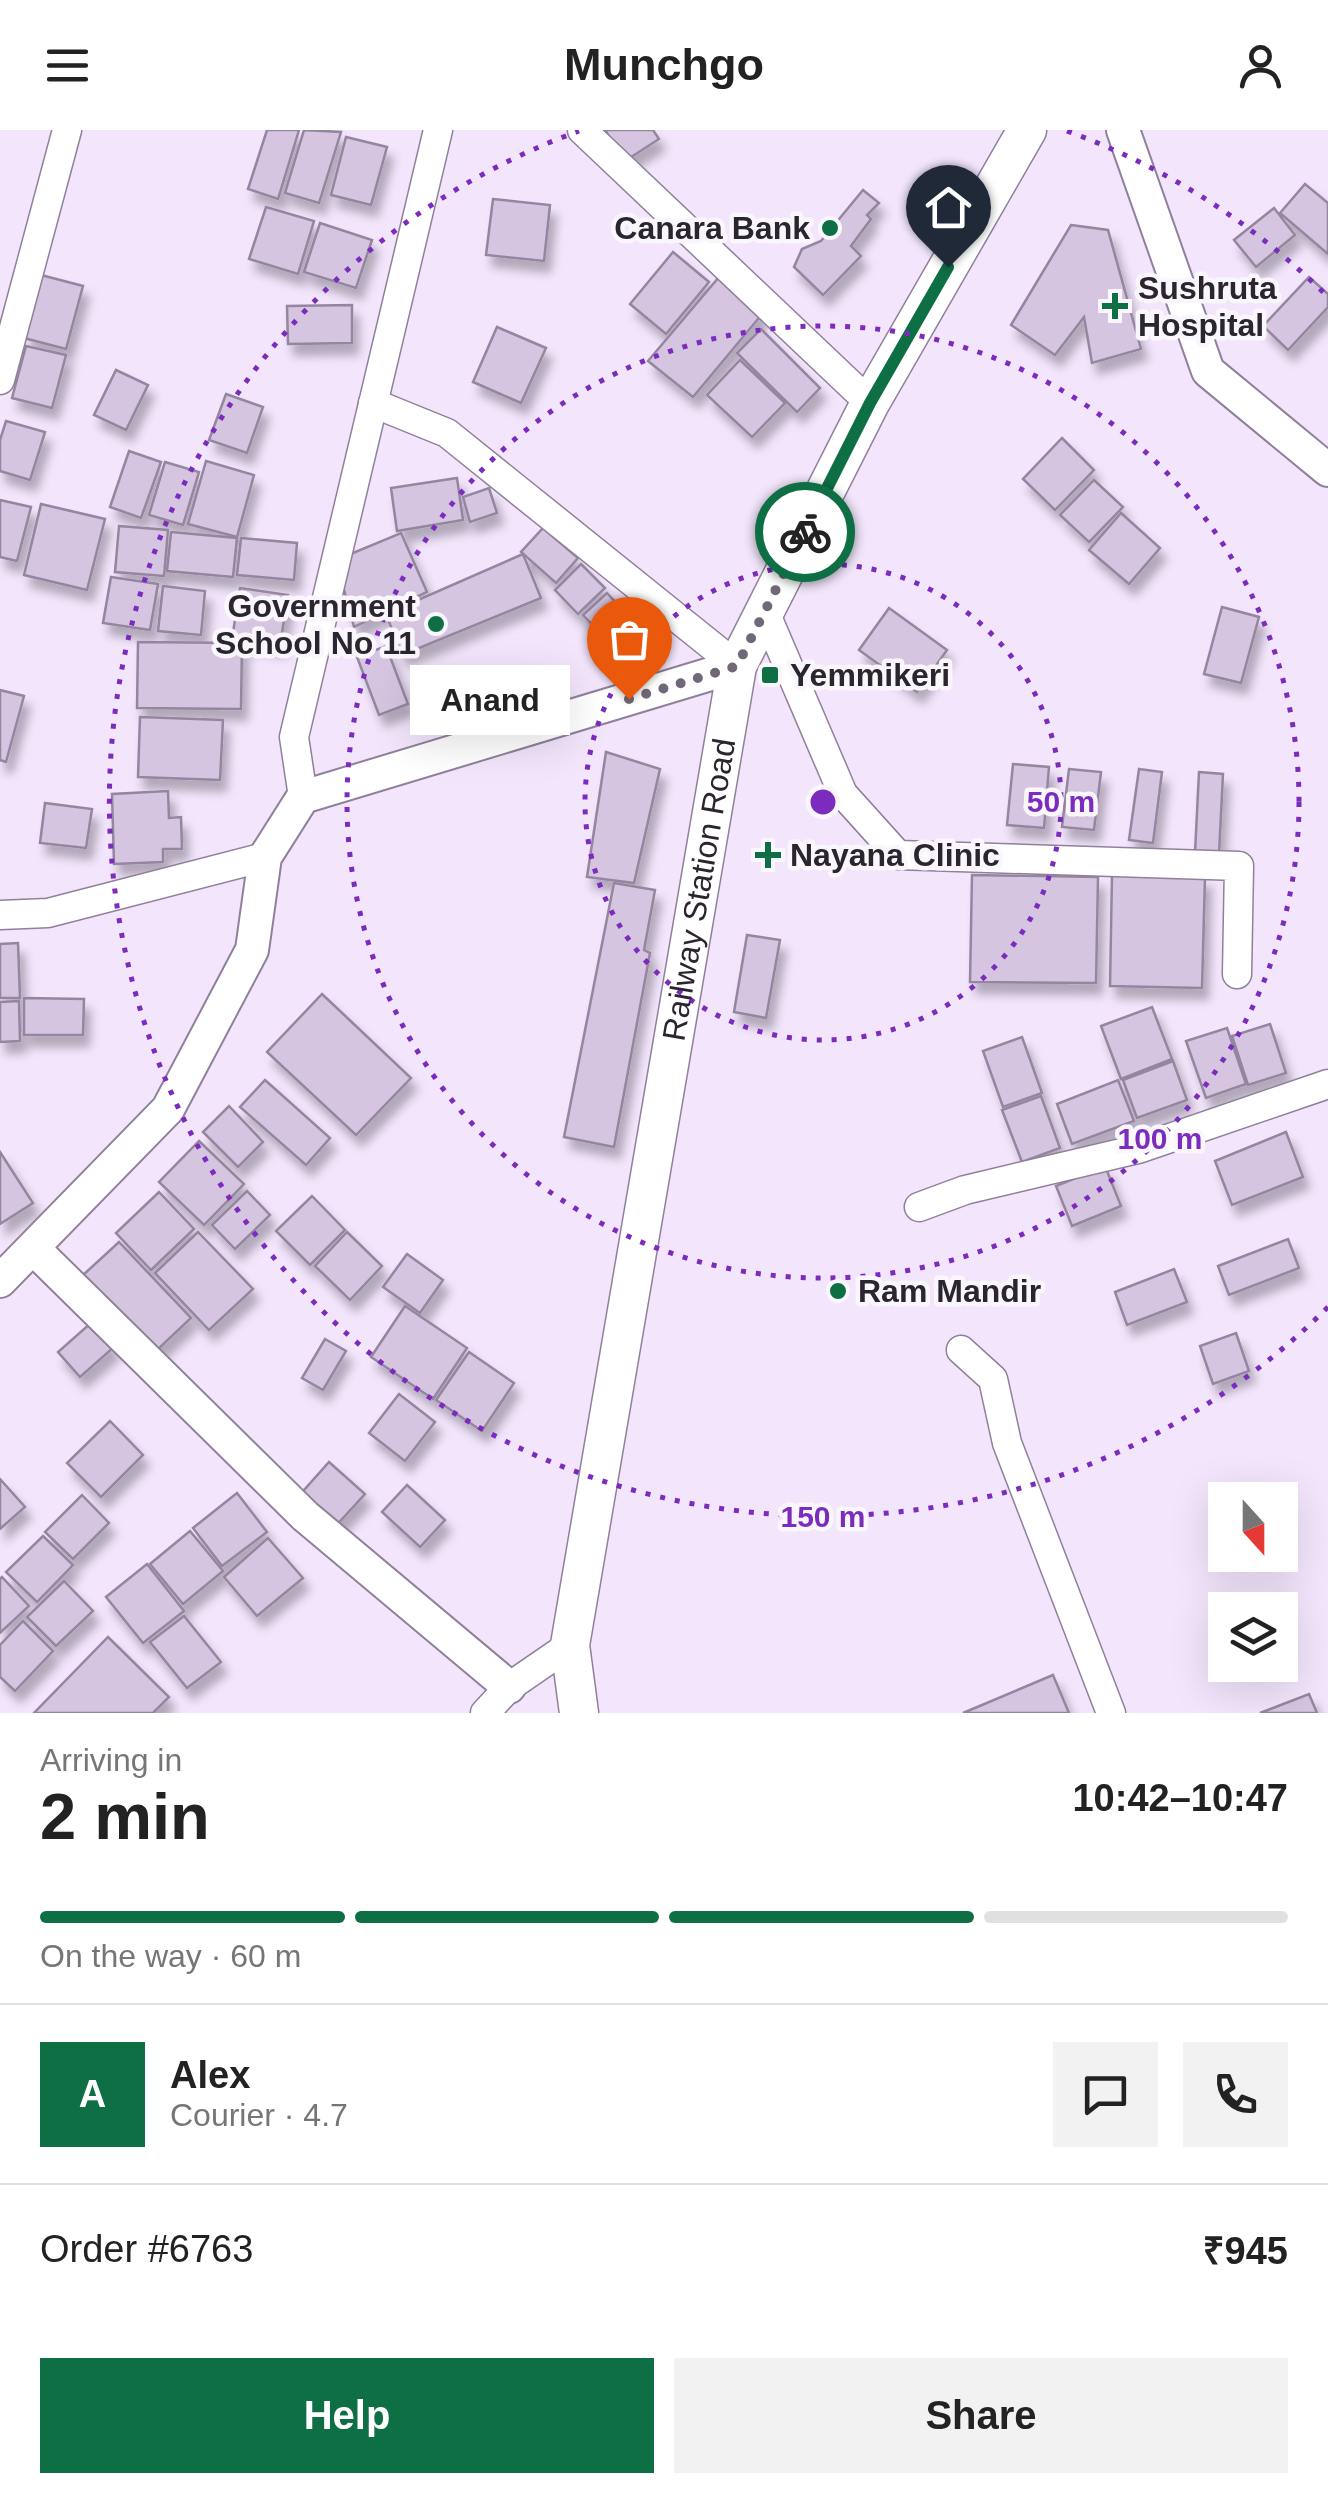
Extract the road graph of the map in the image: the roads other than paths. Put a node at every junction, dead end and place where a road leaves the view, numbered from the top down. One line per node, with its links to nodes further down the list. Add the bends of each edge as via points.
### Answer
1 (67, 130): 6 (street)
2 (438, 130): 7 (street)
3 (582, 130): 8 (street)
4 (1027, 130): 8 (main road, Railway Station Road)
5 (1123, 130): 9 (street, via 1208,371)
6 (0, 380)
7 (373, 403): 11 (street, via 447,433); 12 (street, via 294,736)
8 (870, 403): 10 (main road, Railway Station Road)
9 (1328, 470)
10 (764, 612): 11 (main road, Railway Station Road); 15 (street, via 843,794 898,856 1240,866)
11 (737, 666): 12 (street); 21 (main road, Railway Station Road)
12 (303, 798): 13 (street)
13 (265, 856): 14 (street, via 48,913); 18 (street, via 252,950 168,1109)
14 (0, 915)
15 (1237, 974)
16 (1328, 1084): 17 (street, via 1138,1148)
17 (919, 1207)
18 (33, 1248): 19 (street); 22 (street, via 305,1516)
19 (0, 1281)
20 (961, 1350): 25 (street, via 994,1379 1007,1443)
21 (570, 1645): 22 (street); 24 (main road, Railway Station Road)
22 (510, 1687): 23 (street)
23 (485, 1713)
24 (580, 1713)
25 (1111, 1713)

